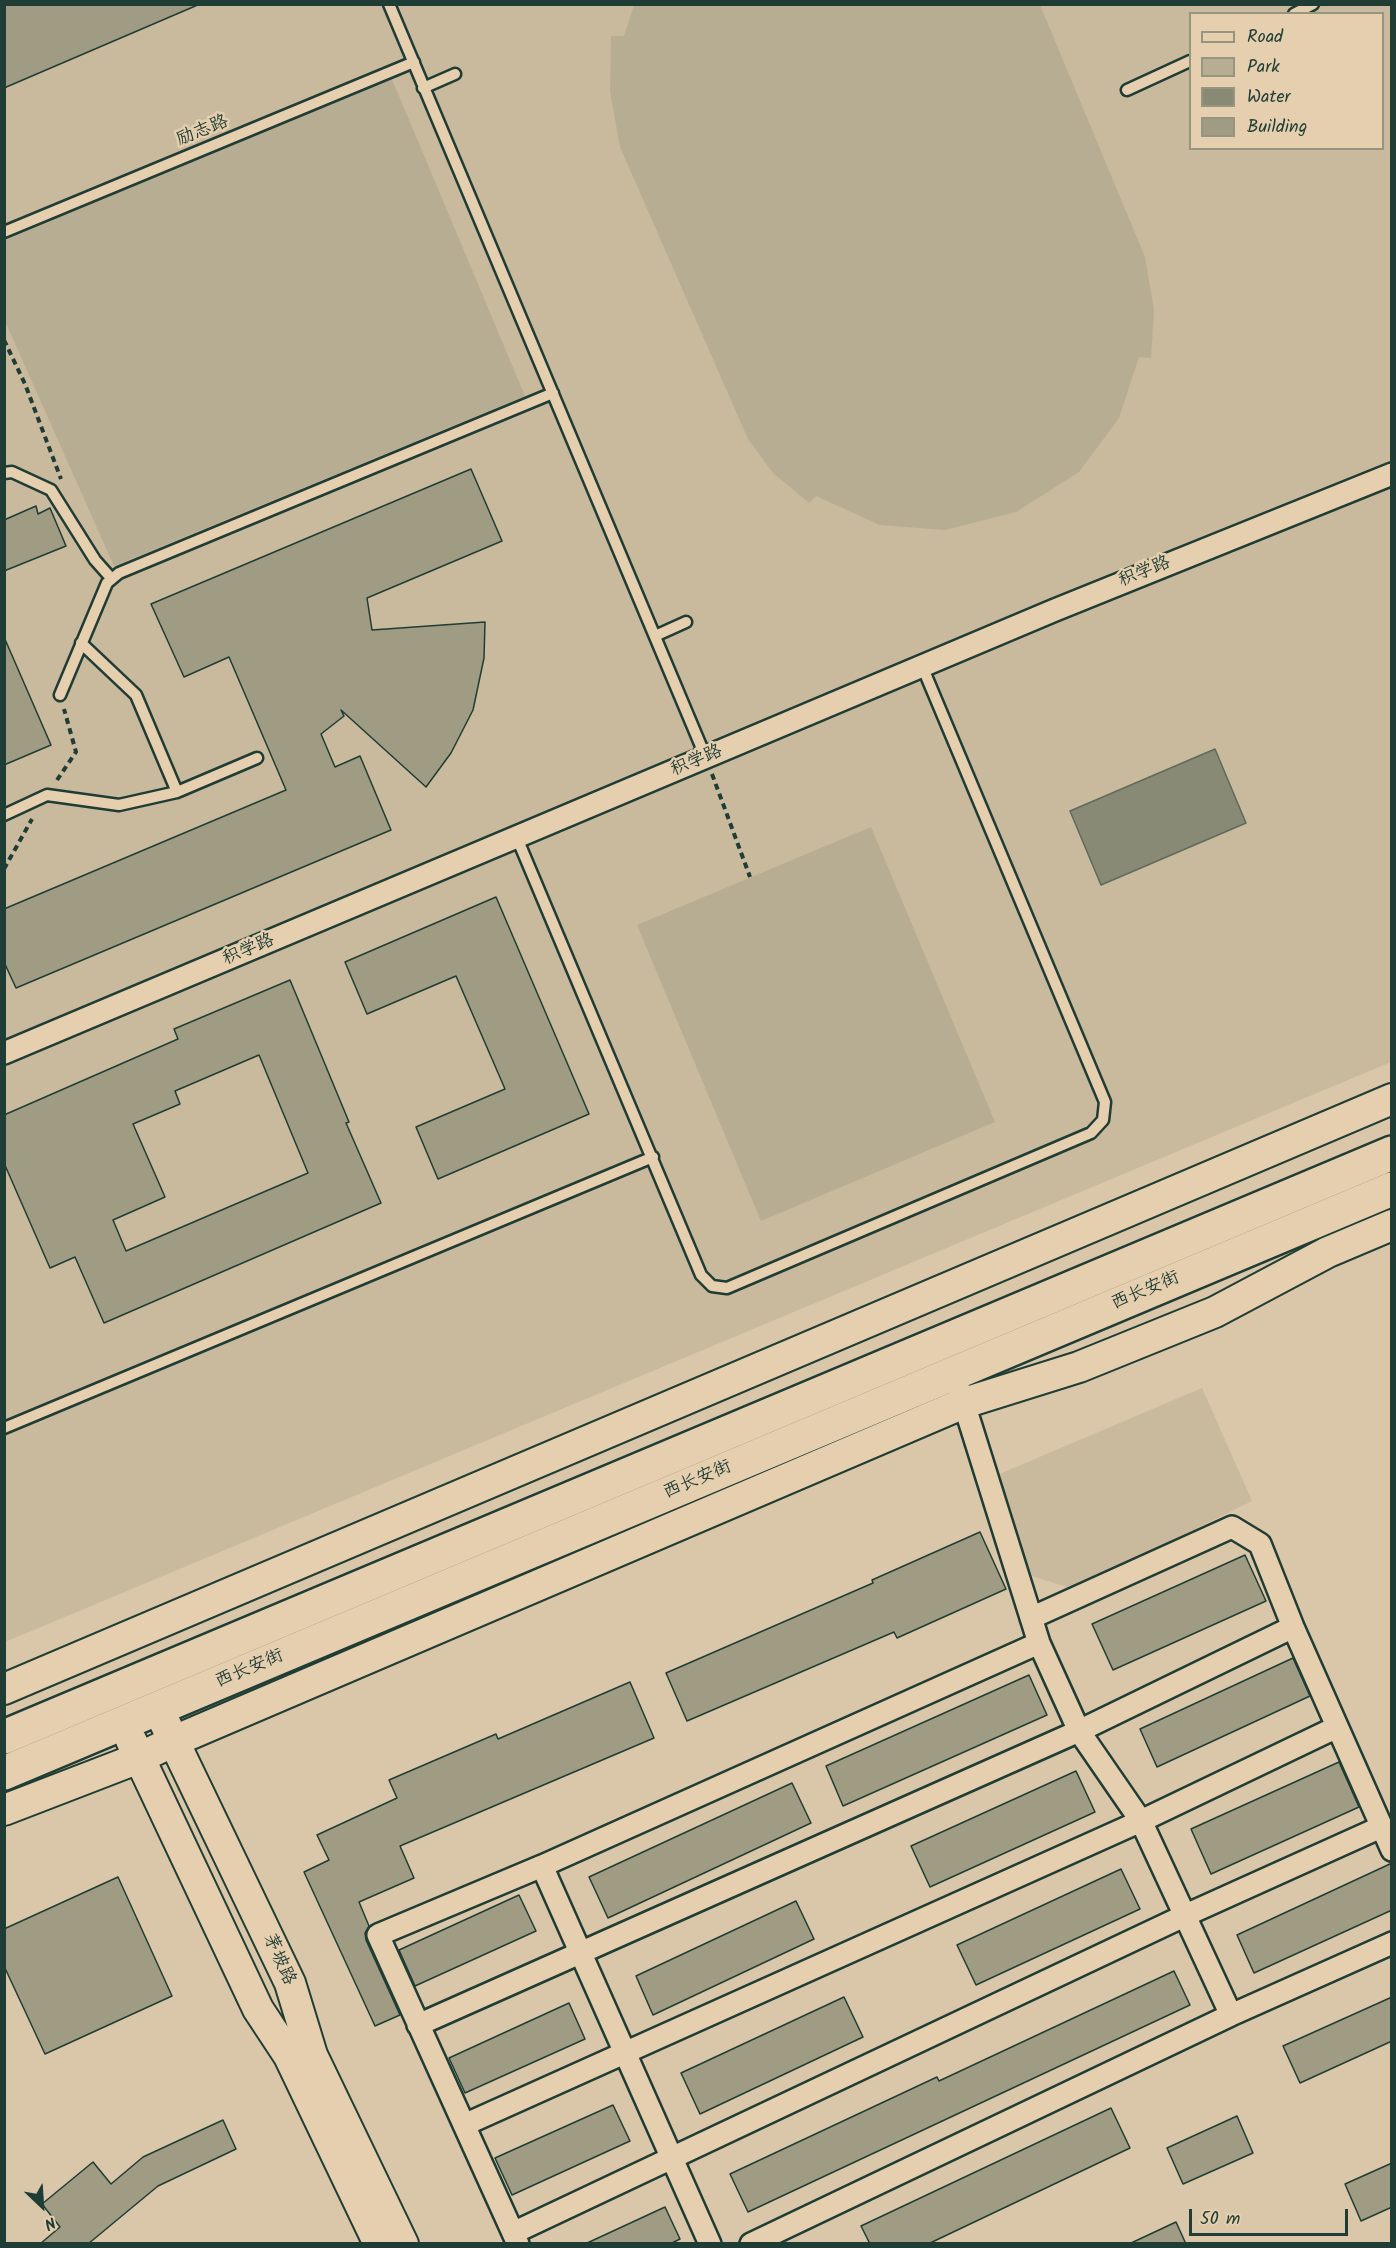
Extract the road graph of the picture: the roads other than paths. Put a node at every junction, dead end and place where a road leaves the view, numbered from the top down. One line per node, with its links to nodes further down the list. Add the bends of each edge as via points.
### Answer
1 (388, 4): 4 (lane)
2 (1313, 4): 3 (lane)
3 (1298, 12)
4 (414, 62): 7 (lane); 9 (lane, 励志路)
5 (1189, 62): 8 (lane)
6 (455, 74): 7 (lane)
7 (423, 88): 10 (lane)
8 (1127, 90)
9 (5, 231)
10 (552, 393): 13 (lane); 15 (lane)
11 (4, 473): 13 (lane, via 12,472 51,490 95,560)
12 (1392, 474): 17 (street, 积学路)
13 (111, 578): 16 (lane)
14 (686, 622): 15 (lane)
15 (655, 636): 20 (lane)
16 (81, 643): 18 (lane); 21 (lane, via 136,694)
17 (922, 666): 20 (street, 积学路); 27 (lane, via 1105,1102 1103,1120 1091,1133 728,1288 712,1286 701,1275)
18 (60, 695)
19 (257, 758): 21 (lane)
20 (706, 758): 23 (street, 积学路)
21 (177, 792): 22 (lane, via 119,805 47,795)
22 (4, 815)
23 (518, 838): 24 (street, 积学路); 27 (lane)
24 (4, 1053)
25 (1392, 1099): 36 (main road)
26 (1392, 1153): 35 (main road, 西长安街)
27 (653, 1157): 31 (lane)
28 (1392, 1188): 30 (main road, 西长安街)
29 (1392, 1226): 30 (main road, via 1328,1252 1215,1312 1079,1367)
30 (959, 1388): 32 (street); 38 (main road, 西长安街); 43 (main road)
31 (4, 1428)
32 (1032, 1618): 33 (street, via 1233,1527 1260,1544); 34 (street)
33 (1293, 1627): 40 (street); 41 (street)
34 (1039, 1643): 41 (street); 52 (street)
35 (145, 1679): 37 (main road, 西长安街); 38 (main road, 茅坡路)
36 (4, 1689)
37 (109, 1694): 39 (main road); 42 (main road, 西长安街)
38 (158, 1708): 39 (main road, 西长安街); 43 (main road, 茅坡路)
39 (123, 1723): 44 (main road); 45 (main road, 西长安街)
40 (1337, 1727): 48 (street); 49 (street)
41 (1079, 1731): 48 (street); 55 (street)
42 (4, 1737)
43 (174, 1741): 44 (main road); 47 (main road, 茅坡路)
44 (139, 1758): 46 (main road); 50 (main road)
45 (4, 1773)
46 (4, 1810)
47 (208, 1813): 50 (main road); 63 (main road, 茅坡路, via 290,1983 312,2055)
48 (1141, 1821): 53 (street); 58 (street)
49 (1381, 1827): 51 (street); 53 (street)
50 (173, 1830): 62 (main road, via 258,2009 289,2056)
51 (1392, 1850)
52 (542, 1866): 55 (street); 57 (street, via 378,1935)
53 (1186, 1915): 56 (street); 60 (street)
54 (1392, 1942): 56 (street)
55 (582, 1952): 57 (street); 58 (street)
56 (1231, 2015): 65 (street)
57 (418, 2025): 59 (street)
58 (624, 2052): 59 (street); 60 (street)
59 (464, 2125): 61 (street)
60 (672, 2159): 61 (street); 64 (street)
61 (515, 2238)
62 (379, 2244)
63 (403, 2244)
64 (710, 2244)
65 (751, 2244)

